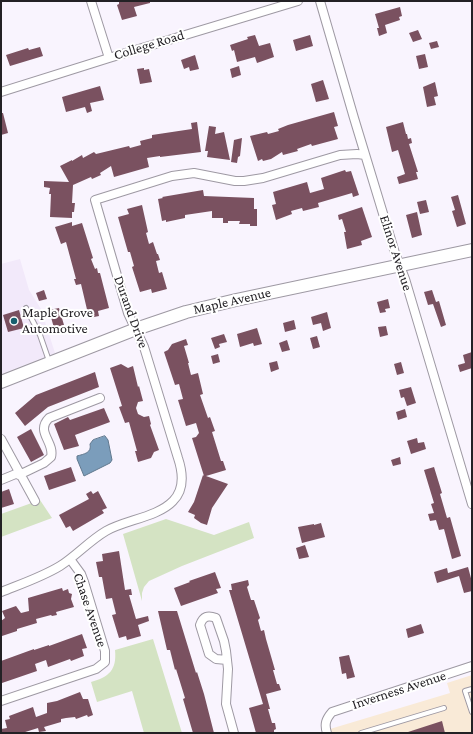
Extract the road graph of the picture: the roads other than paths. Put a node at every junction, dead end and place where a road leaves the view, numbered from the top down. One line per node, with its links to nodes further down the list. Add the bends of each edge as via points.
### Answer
1 (91, 1): 4 (street)
2 (298, 1): 4 (street, College Road)
3 (320, 1): 6 (street, Elinor Avenue)
4 (109, 58): 5 (street, College Road)
5 (1, 92)
6 (365, 155): 8 (street, Elinor Avenue); 10 (street, Durand Drive, via 340,155 252,180 235,181 202,174 172,176 95,200 128,313)
7 (472, 250): 8 (main road, Maple Avenue)
8 (400, 265): 10 (main road, Maple Avenue, via 206,306); 18 (street, Elinor Avenue)
9 (26, 308): 11 (lane, via 40,335)
10 (136, 329): 11 (main road, Maple Avenue); 19 (street, Durand Drive, via 178,458 182,475 181,487 176,498 163,509 107,531)
11 (50, 363): 12 (main road, Maple Avenue)
12 (1, 382)
13 (100, 398): 15 (street, via 49,418 44,429 52,452 51,457 44,464)
14 (1, 439): 15 (street)
15 (19, 474): 16 (street); 17 (street)
16 (1, 480)
17 (34, 501)
18 (472, 504)
19 (70, 559): 20 (street, Durand Drive, via 48,573); 24 (street, Chase Avenue, via 84,582 105,651 105,662 96,669)
20 (1, 592)
21 (227, 660): 21 (street, via 219,623 216,618 206,617 200,624 209,654 216,659); 27 (street, via 226,704)
22 (472, 666): 28 (street, Inverness Avenue, via 332,712 325,724)
23 (472, 689): 26 (lane, via 465,691)
24 (1, 701)
25 (444, 708): 29 (lane)
26 (472, 712)
27 (234, 733)
28 (327, 733)
29 (361, 733)

